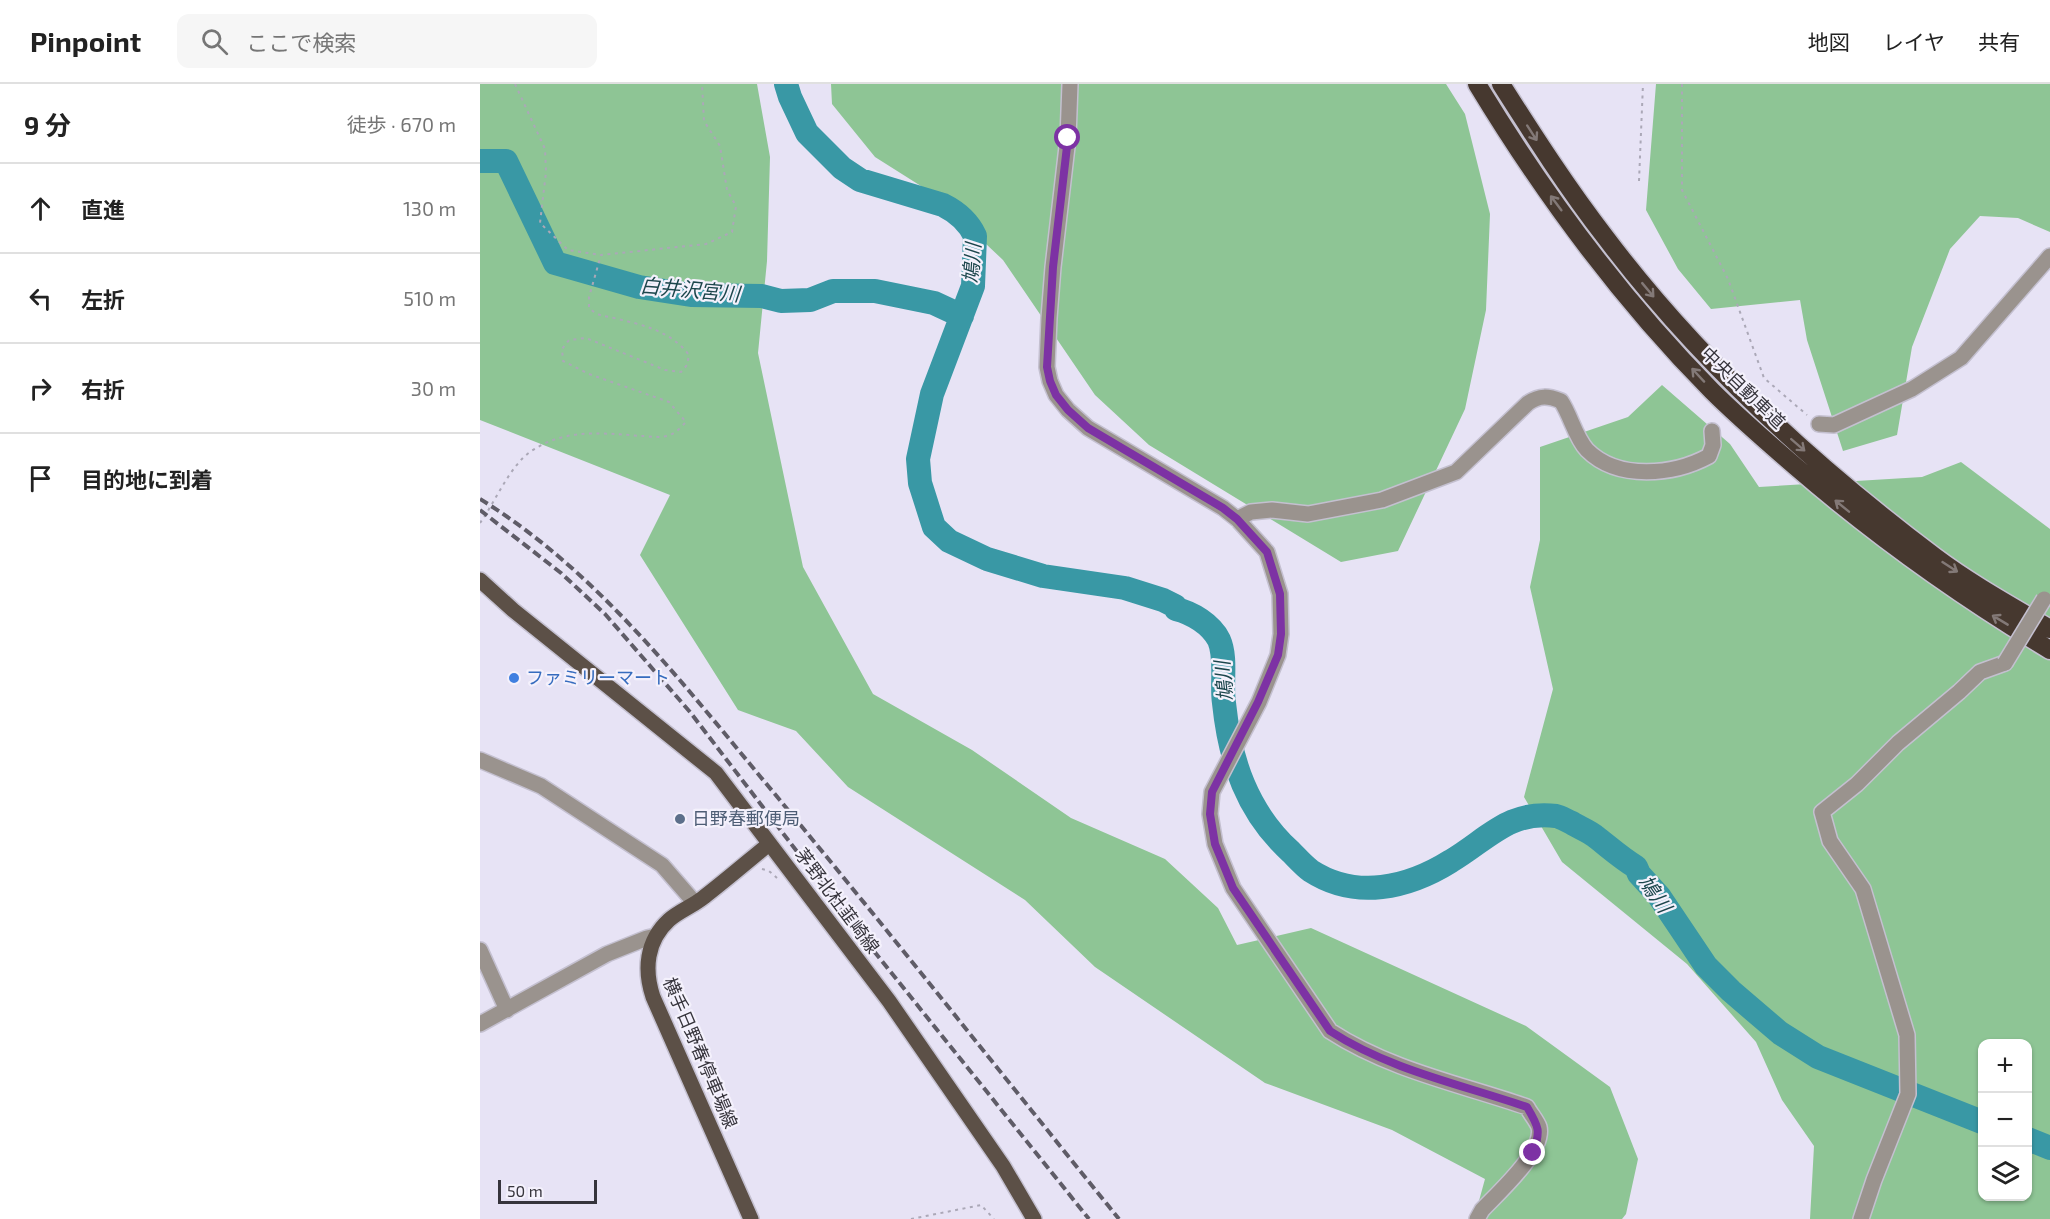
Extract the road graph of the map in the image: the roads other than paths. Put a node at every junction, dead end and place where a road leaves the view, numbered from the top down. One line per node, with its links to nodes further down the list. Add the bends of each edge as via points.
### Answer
1 (1070, 84): 7 (street, via 1049,318 1050,381 1068,410 1088,428)
2 (1477, 84): 11 (highway, 中央自動車道, one-way to 2, via 1890,544 1770,445 1712,391 1658,333 1592,250 1540,182)
3 (1501, 84): 10 (highway, 中央自動車道, one-way to 10, via 1606,239 1675,322 1751,401 1845,485 1936,558)
4 (2050, 256): 5 (street, via 1961,358 1912,389 1834,425)
5 (1819, 424)
6 (1712, 430): 7 (street, via 1709,456 1695,464 1660,472 1627,470 1588,450 1561,401 1538,397 1456,472 1382,500 1308,514 1251,512)
7 (1237, 519): 21 (street, via 1267,552 1280,594 1281,634 1278,655 1258,702 1212,792 1210,814 1215,844 1233,888 1330,1031 1394,1064 1527,1107 1539,1127 1533,1153)
8 (480, 580): 13 (main road, 茅野北杜韮崎線, via 710,767)
9 (2047, 595): 22 (street, bridge, via 2005,663 1980,672 1822,812 1830,841 1863,889 1907,1035 1908,1094)
10 (2050, 629)
11 (2050, 651)
12 (480, 760): 14 (street, via 541,786 662,865)
13 (769, 844): 14 (main road, 横手日野春停車場線); 20 (main road, 茅野北杜韮崎線, via 889,1001 1003,1166)
14 (695, 903): 15 (main road, 横手日野春停車場線, via 671,918)
15 (656, 936): 17 (street, via 607,954); 19 (main road, 横手日野春停車場線, via 647,979 653,997)
16 (480, 950): 17 (street)
17 (507, 1010): 18 (street)
18 (480, 1024)
19 (751, 1219)
20 (1034, 1219)
21 (1477, 1219)
22 (1861, 1219)

